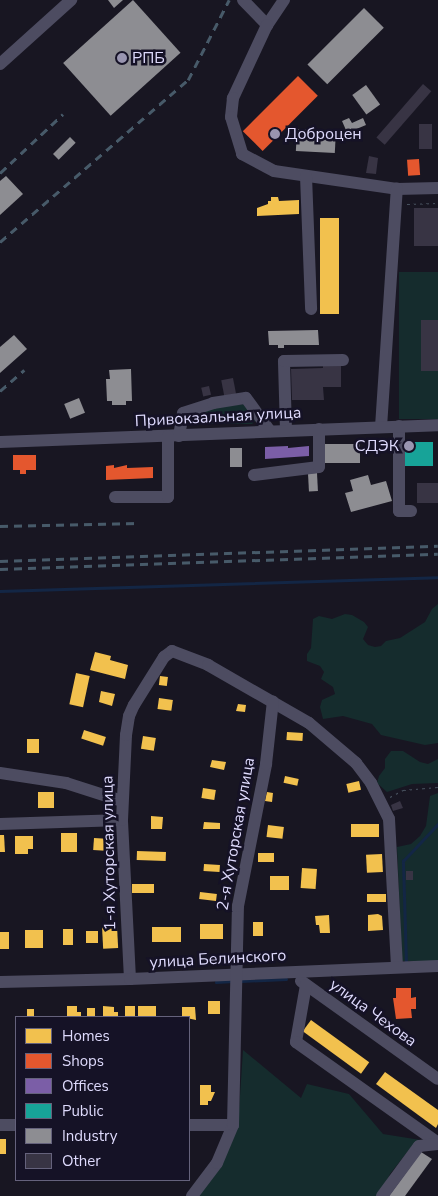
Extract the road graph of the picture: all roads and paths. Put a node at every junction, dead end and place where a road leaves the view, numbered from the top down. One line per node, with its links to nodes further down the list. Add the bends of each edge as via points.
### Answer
1 (71, 0): 5 (street)
2 (243, 0): 4 (street)
3 (284, 0): 4 (street)
4 (267, 25): 6 (street, via 233,98 231,117 242,154 274,171)
5 (0, 64)
6 (306, 176): 8 (street); 11 (street)
7 (438, 188): 8 (street)
8 (397, 189): 16 (street)
9 (438, 203): 10 (path)
10 (407, 204)
11 (311, 309)
12 (343, 360): 13 (street, via 284,361)
13 (288, 422): 17 (street, Привокзальная улица); 18 (street, Привокзальная улица)
14 (438, 425): 15 (street, Привокзальная улица)
15 (399, 426): 16 (street, Привокзальная улица); 23 (street, via 399,511)
16 (382, 427): 17 (street, Привокзальная улица)
17 (319, 429): 21 (street, via 319,467)
18 (270, 431): 19 (street, Привокзальная улица); 19 (street, via 246,398 213,403 182,413)
19 (173, 436): 20 (street, Привокзальная улица); 22 (street, via 168,497)
20 (0, 442)
21 (254, 475)
22 (115, 497)
23 (411, 511)
24 (272, 701): 27 (street, 1-я Хуторская улица, via 208,665 172,652 164,657 129,716); 28 (street, via 309,723 356,762); 34 (street, 2-я Хуторская улица, via 266,764 238,906)
25 (0, 773): 27 (street, via 66,783)
26 (438, 786): 28 (path, via 403,790)
27 (122, 801): 29 (street, 1-я Хуторская улица)
28 (381, 802): 32 (street, via 389,819)
29 (122, 820): 30 (street); 35 (street, 1-я Хуторская улица)
30 (0, 824)
31 (438, 966): 32 (street, улица Белинского)
32 (397, 967): 33 (street, улица Белинского)
33 (289, 971): 34 (street, улица Белинского); 37 (street, улица Чехова)
34 (237, 973): 35 (street, улица Белинского); 42 (street, 2-я Хуторская улица)
35 (130, 979): 36 (street, улица Белинского)
36 (0, 982)
37 (306, 985): 38 (street, улица Чехова); 43 (street, via 296,1042)
38 (438, 1080)
39 (0, 1125): 40 (street)
40 (15, 1125)
41 (190, 1125): 42 (street)
42 (233, 1125): 44 (street, via 217,1163)
43 (438, 1143): 45 (street, via 419,1146)
44 (192, 1196)
45 (382, 1196)

